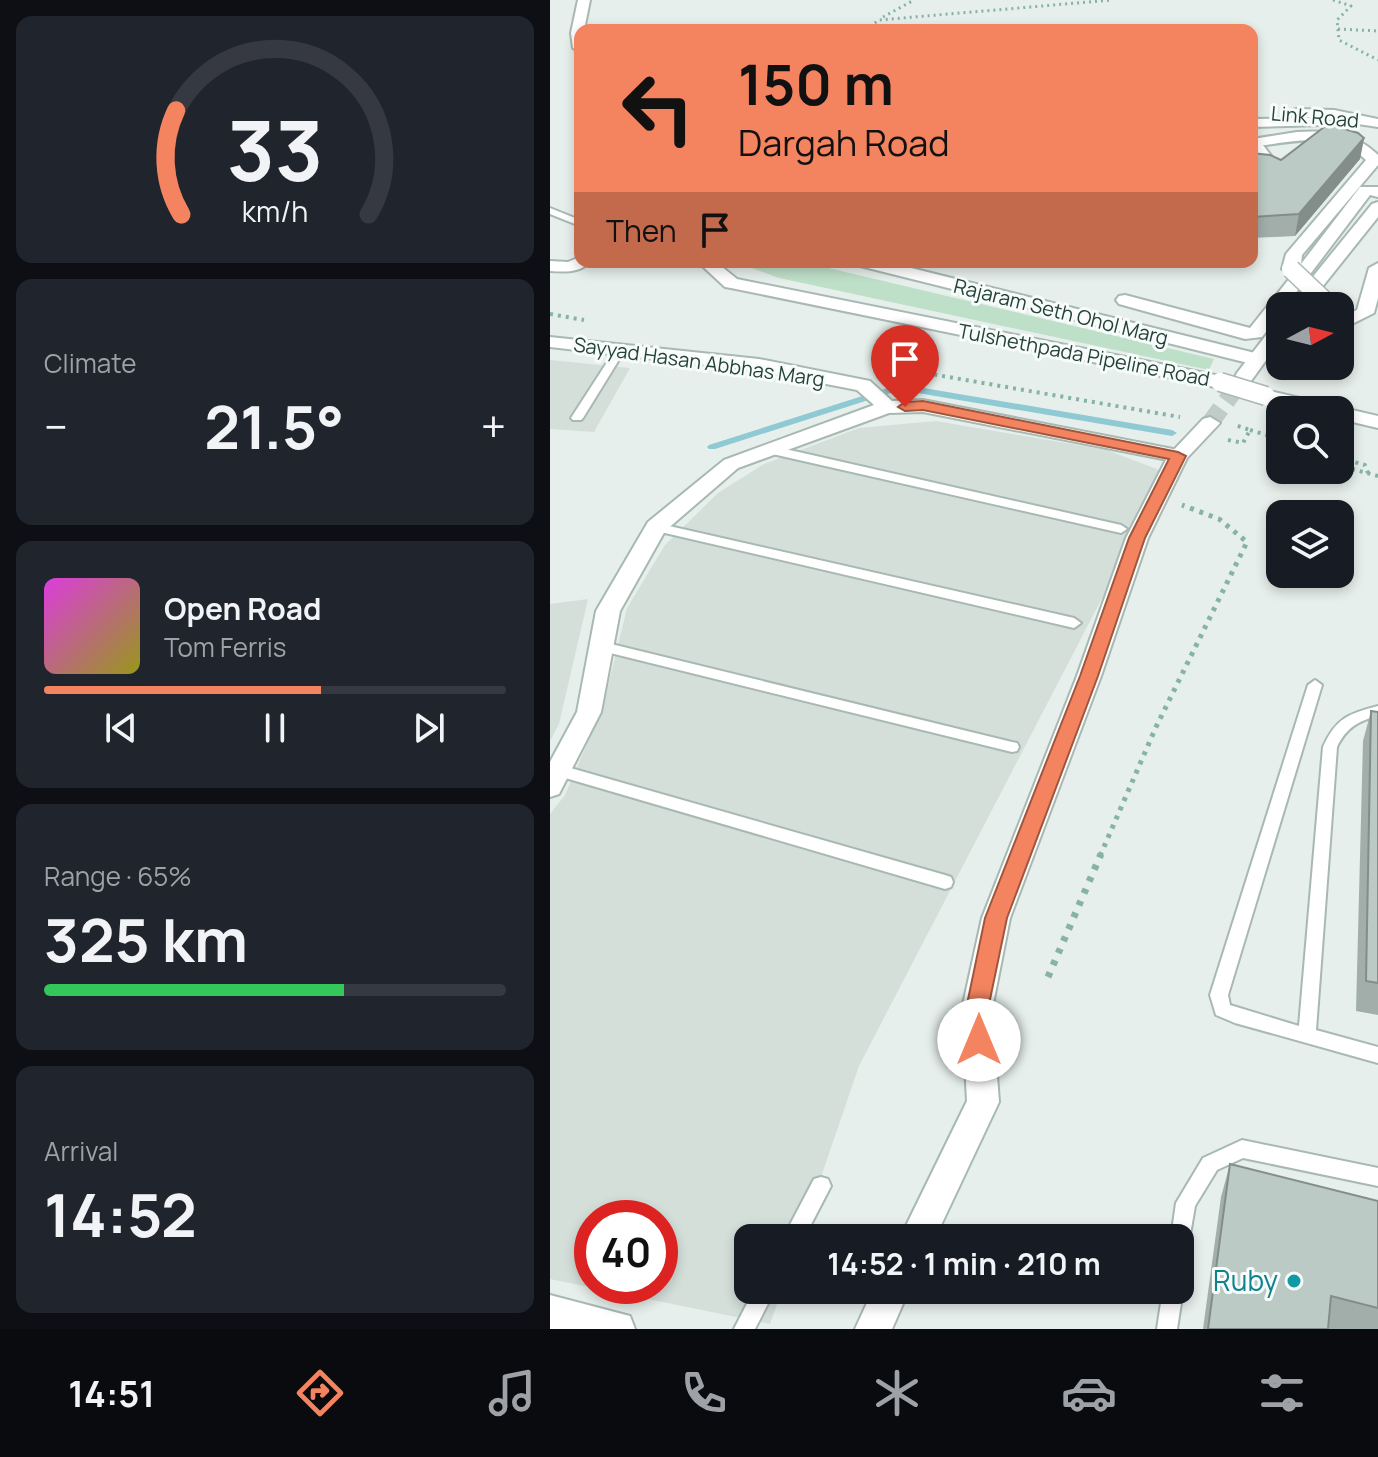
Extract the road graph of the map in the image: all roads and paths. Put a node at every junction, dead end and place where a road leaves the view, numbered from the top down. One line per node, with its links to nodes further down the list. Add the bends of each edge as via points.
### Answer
1 (584, 0): 6 (street)
2 (914, 0): 5 (path)
3 (1112, 0): 5 (path)
4 (1333, 0): 8 (path, via 1351,6 1337,20)
5 (879, 20): 7 (path)
6 (580, 24)
7 (873, 24)
8 (1338, 29): 9 (path); 10 (path, via 1339,40)
9 (1378, 31)
10 (1378, 60)
11 (1258, 112): 13 (street, Link Road, via 1334,114)
12 (1258, 123): 15 (street, via 1319,123 1362,132)
13 (1378, 123)
14 (1258, 142): 28 (street, bridge, via 1334,136 1352,142 1374,160 1294,254 1291,269)
15 (1378, 143)
16 (1258, 156): 17 (street)
17 (1276, 173)
18 (1378, 192): 31 (street, via 1366,190 1256,333)
19 (1378, 207): 27 (street)
20 (550, 211): 21 (lane)
21 (574, 221)
22 (574, 265): 23 (street)
23 (550, 266)
24 (713, 268): 38 (street, Tulshethpada Pipeline Road, bridge, via 731,283 1220,382)
25 (890, 268): 34 (street, Rajaram Seth Ohol Marg)
26 (1378, 268): 30 (street, via 1365,313)
27 (1309, 292)
28 (1315, 292)
29 (1125, 300): 31 (street)
30 (1354, 318)
31 (1224, 328): 34 (street)
32 (550, 342): 35 (street, Sayyad Hasan Abbhas Marg)
33 (1266, 346): 36 (street)
34 (1209, 348): 36 (street, Rajaram Seth Ohol Marg)
35 (620, 350): 39 (street, Sayyad Hasan Abbhas Marg, via 759,365 863,385); 41 (lane)
36 (1256, 359): 37 (street)
37 (1244, 377)
38 (1266, 396)
39 (884, 404): 46 (street); 47 (street, via 923,406)
40 (1354, 416): 42 (street)
41 (577, 418)
42 (1378, 422)
43 (1210, 423): 47 (street)
44 (1250, 430): 45 (path)
45 (1266, 435)
46 (772, 450): 53 (street, via 731,464); 54 (lane)
47 (1178, 456): 52 (street)
48 (1354, 462): 50 (path, via 1365,465)
49 (1354, 470): 50 (path)
50 (1368, 473): 51 (path)
51 (1378, 476)
52 (1158, 496): 62 (path, via 1219,519 1247,542 1156,727); 68 (street, via 1137,538 996,918 977,1009 983,1102)
53 (656, 527): 55 (lane); 56 (street, via 608,611)
54 (1121, 529)
55 (1074, 623)
56 (603, 647): 59 (lane); 60 (street, via 589,712)
57 (1315, 685): 63 (lane, via 1219,995 1222,1010)
58 (1378, 711): 63 (lane, via 1354,717 1338,729 1330,747)
59 (1012, 747)
60 (555, 779): 61 (lane)
61 (945, 882)
62 (1048, 977)
63 (1307, 1035): 64 (lane)
64 (1378, 1055)
65 (1378, 1177): 69 (lane, via 1242,1149 1210,1164 1186,1203)
66 (821, 1186): 67 (lane)
67 (801, 1224)
68 (924, 1224)
69 (1183, 1224)
70 (757, 1304): 75 (lane)
71 (885, 1304): 76 (street)
72 (1171, 1304): 77 (lane)
73 (550, 1313): 74 (street)
74 (617, 1329)
75 (744, 1329)
76 (873, 1329)
77 (1167, 1329)

